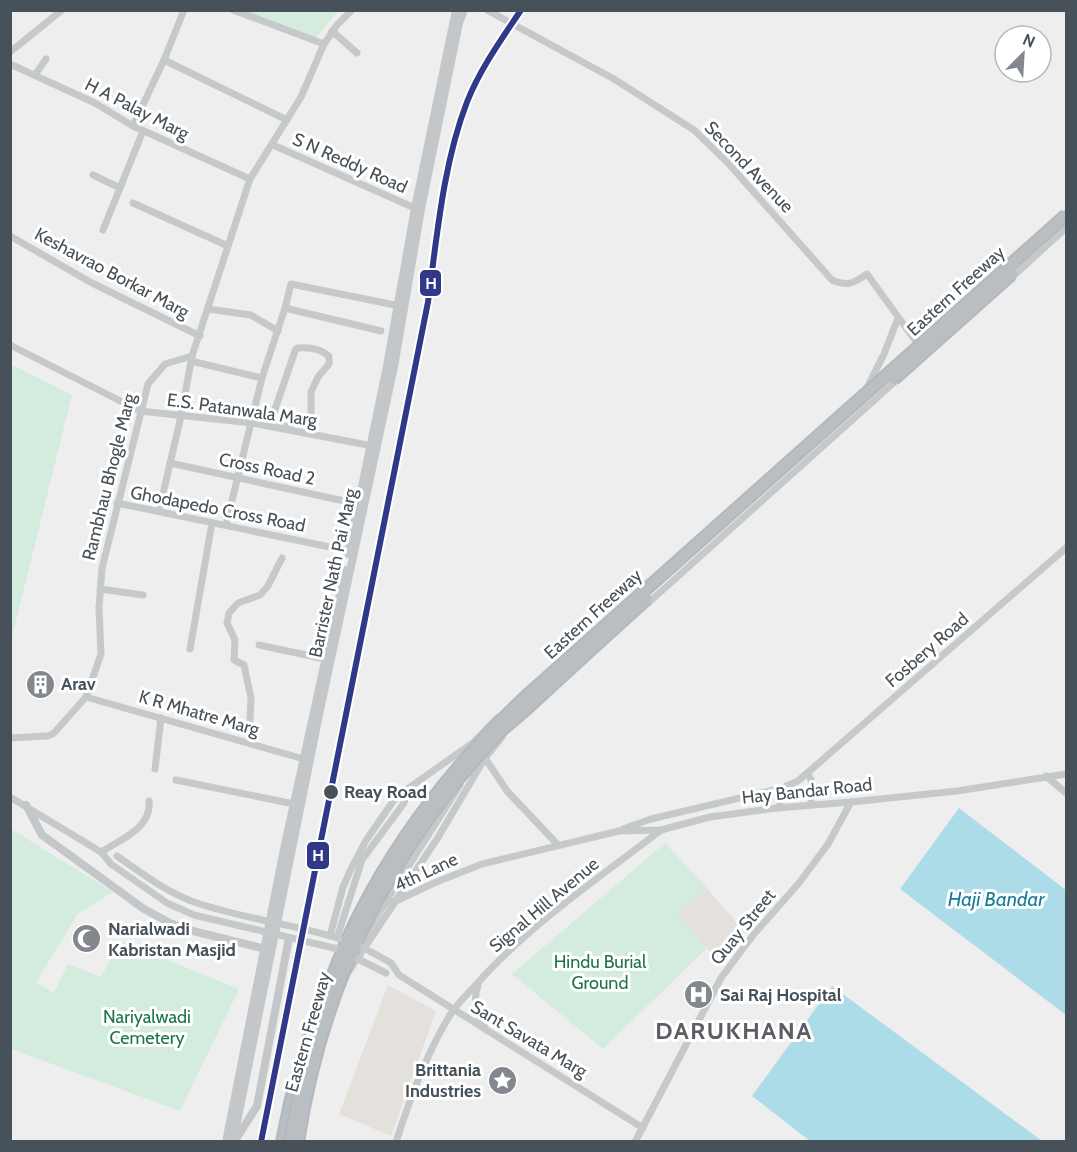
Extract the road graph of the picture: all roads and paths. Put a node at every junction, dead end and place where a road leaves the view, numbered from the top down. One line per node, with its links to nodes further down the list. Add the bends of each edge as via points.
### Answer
1 (62, 10): 10 (street)
2 (184, 10): 13 (street)
3 (233, 10): 9 (street)
4 (352, 10): 8 (street)
5 (456, 10): 24 (main road, Barrister Nath Pai Marg)
6 (464, 10): 24 (main road, Barrister Nath Pai Marg)
7 (488, 10): 33 (street, Second Avenue, via 614,79 694,130 832,280 842,285 867,274)
8 (333, 30): 9 (street); 11 (street)
9 (324, 44): 16 (street)
10 (10, 52)
11 (357, 53)
12 (46, 59): 15 (street)
13 (164, 60): 16 (street); 17 (street)
14 (10, 64): 15 (street, H A Palay Marg)
15 (35, 75): 17 (street, H A Palay Marg)
16 (287, 120): 19 (street)
17 (133, 126): 18 (street, H A Palay Marg)
18 (143, 131): 21 (street, H A Palay Marg); 22 (street)
19 (273, 145): 21 (street); 24 (street, S N Reddy Road)
20 (93, 176): 22 (street)
21 (250, 179): 29 (street)
22 (120, 188): 27 (street)
23 (133, 203): 29 (street)
24 (418, 209): 30 (main road, Barrister Nath Pai Marg)
25 (1066, 213): 37 (street); 102 (highway, Eastern Freeway, bridge, via 491,729 436,794 360,912 325,997)
26 (1066, 226): 42 (street); 103 (highway, Eastern Freeway, bridge, via 581,657 471,764 396,866 348,957 320,1042)
27 (103, 230)
28 (10, 236): 36 (street, Keshavrao Borkar Marg, via 92,283)
29 (228, 246): 32 (street)
30 (401, 307): 31 (street, via 291,284); 47 (main road, Barrister Nath Pai Marg)
31 (285, 308): 34 (street); 35 (street)
32 (208, 309): 34 (street, via 251,315); 36 (street)
33 (898, 318): 37 (street, Second Avenue); 41 (street)
34 (278, 331): 40 (street)
35 (381, 331)
36 (200, 336): 39 (street)
37 (917, 343): 41 (street)
38 (10, 345): 43 (street, E.S. Patanwala Marg)
39 (192, 358): 40 (street); 43 (street, Rambhau Bhogle Marg, via 165,364 148,384); 44 (street)
40 (262, 378): 46 (street)
41 (866, 390): 42 (street); 67 (street, via 545,674)
42 (874, 401): 69 (street, via 557,686)
43 (140, 411): 44 (street, E.S. Patanwala Marg); 50 (street, Rambhau Bhogle Marg)
44 (181, 416): 46 (street, E.S. Patanwala Marg); 48 (street)
45 (271, 422): 45 (street, via 297,348 324,351 329,364 311,392 311,414 296,424); 46 (street, E.S. Patanwala Marg); 47 (street, E.S. Patanwala Marg)
46 (252, 423): 49 (street)
47 (374, 446): 51 (main road, Barrister Nath Pai Marg); 55 (main road, Barrister Nath Pai Marg)
48 (170, 463): 49 (street, Cross Road 2); 52 (street)
49 (238, 478): 51 (street, Cross Road 2); 54 (street)
50 (117, 503): 52 (street, Ghodapedo Cross Road); 59 (street, Rambhau Bhogle Marg)
51 (358, 504): 55 (main road, Barrister Nath Pai Marg)
52 (159, 511): 53 (street, Ghodapedo Cross Road)
53 (212, 523): 54 (street, Ghodapedo Cross Road); 62 (street)
54 (226, 525): 57 (street, Ghodapedo Cross Road)
55 (355, 535): 57 (main road, Barrister Nath Pai Marg); 93 (main road, Barrister Nath Pai Marg)
56 (1066, 548): 72 (street, Fosbery Road)
57 (349, 550): 63 (main road, Barrister Nath Pai Marg)
58 (282, 558): 68 (street, via 268,586 260,595 238,603 229,613 227,623 235,640 234,660 244,665 251,698)
59 (100, 589): 60 (street); 64 (street, Rambhau Bhogle Marg, via 101,654)
60 (143, 595)
61 (259, 645): 63 (street)
62 (190, 649)
63 (325, 659): 70 (main road, Barrister Nath Pai Marg)
64 (86, 697): 65 (street, K R Mhatre Marg); 66 (street, Rambhau Bhogle Marg, via 53,734)
65 (161, 718): 68 (street, K R Mhatre Marg); 71 (street)
66 (10, 738)
67 (474, 742): 69 (street); 90 (street, via 462,781); 91 (street, via 396,797 366,842 343,887)
68 (249, 743): 70 (street, K R Mhatre Marg)
69 (485, 758): 87 (street, via 507,791); 89 (street)
70 (304, 759): 81 (main road, Barrister Nath Pai Marg)
71 (155, 769)
72 (807, 774): 76 (street, 4th Lane); 83 (street, via 812,783)
73 (1066, 774): 74 (street)
74 (1046, 776): 77 (street); 80 (street, Hay Bandar Road)
75 (176, 780): 81 (street)
76 (778, 789): 84 (street); 86 (street, 4th Lane, via 651,819)
77 (1066, 793)
78 (10, 797): 82 (street, Sant Savata Marg)
79 (149, 801): 88 (street, via 150,812 143,825)
80 (851, 802): 83 (street, Hay Bandar Road); 99 (street, Quay Street, via 828,844 721,978)
81 (294, 804): 93 (main road, Barrister Nath Pai Marg)
82 (26, 805): 88 (street, Sant Savata Marg); 93 (main road, via 42,835 144,909 170,923)
83 (812, 805): 84 (street, Hay Bandar Road)
84 (780, 807): 85 (street, Hay Bandar Road, via 710,817)
85 (661, 830): 86 (street, 4th Lane); 95 (street, Signal Hill Avenue, via 558,909)
86 (619, 831): 87 (street, 4th Lane)
87 (558, 845): 89 (street, 4th Lane, via 482,864)
88 (101, 852): 91 (street, Sant Savata Marg, bridge, via 117,856 175,894 196,903); 92 (street, Sant Savata Marg, bridge, via 111,864 167,903 194,915)
89 (396, 901): 90 (street); 103 (street, 4th Lane, via 343,980 323,1026 299,1112)
90 (386, 903): 102 (street, via 336,978 312,1034)
91 (334, 937): 94 (street, Sant Savata Marg, bridge, via 371,951 391,963)
92 (289, 938): 94 (street, Sant Savata Marg, bridge, via 339,949 386,973); 101 (main road, via 257,1106)
93 (268, 950): 98 (main road, Barrister Nath Pai Marg)
94 (399, 975): 96 (street, Sant Savata Marg)
95 (480, 981): 96 (street, Signal Hill Avenue); 97 (street, via 477,1002)
96 (453, 1011): 97 (street, Sant Savata Marg); 104 (street, Signal Hill Avenue, via 424,1068)
97 (486, 1031): 99 (street, Sant Savata Marg)
98 (233, 1124): 100 (main road, Barrister Nath Pai Marg); 101 (main road, Barrister Nath Pai Marg)
99 (643, 1128): 105 (street, Quay Street)
100 (226, 1142)
101 (234, 1142)
102 (286, 1142)
103 (296, 1142)
104 (396, 1142)
105 (635, 1142)

